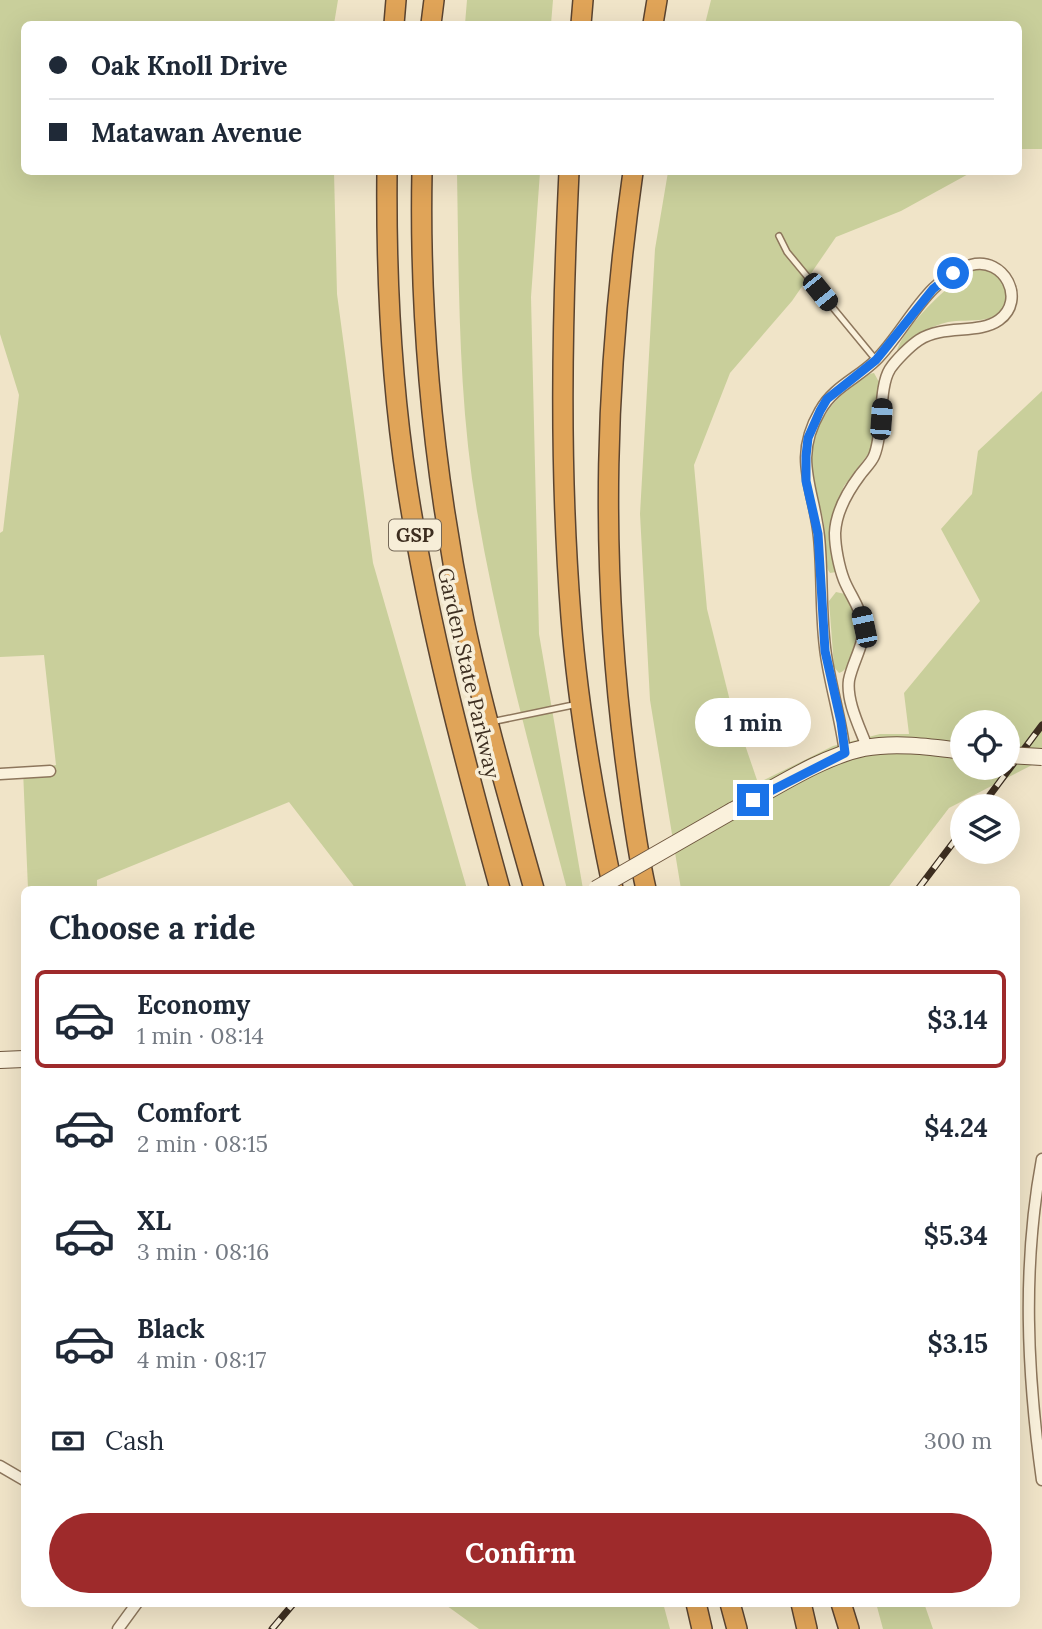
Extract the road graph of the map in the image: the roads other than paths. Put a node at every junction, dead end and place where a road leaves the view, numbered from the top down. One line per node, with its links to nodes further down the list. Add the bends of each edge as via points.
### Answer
1 (396, 0): 5 (highway)
2 (434, 0): 6 (highway)
3 (583, 0): 7 (highway)
4 (657, 0): 8 (highway)
5 (394, 21)
6 (431, 21)
7 (580, 21)
8 (654, 21)
9 (387, 175): 29 (highway, Garden State Parkway / GSP, via 390,326 409,496 447,689)
10 (422, 175): 21 (highway, Garden State Parkway / GSP, via 424,312 438,461 459,596)
11 (569, 175): 20 (highway, via 563,460 571,617)
12 (633, 175): 33 (highway, via 612,359 607,517 615,673)
13 (779, 236): 14 (lane)
14 (876, 360): 15 (street); 15 (street, via 942,281 974,264 1002,272 1012,291 1002,318 985,327 940,331 919,340); 17 (street, via 827,399 808,438 806,481 817,523)
15 (889, 370): 16 (street, via 876,452 849,492 837,522 835,538)
16 (843, 579): 17 (street); 18 (street, via 864,627)
17 (822, 585): 19 (street, via 825,651)
18 (848, 683): 19 (street); 22 (street)
19 (832, 686): 24 (street)
20 (581, 703): 21 (lane); 32 (highway)
21 (488, 722): 30 (highway, Garden State Parkway / GSP)
22 (867, 747): 23 (street); 24 (street)
23 (950, 750)
24 (845, 753): 31 (street, bridge)
25 (1020, 755): 26 (street, bridge)
26 (1042, 757)
27 (50, 771): 28 (street)
28 (0, 774)
29 (499, 886)
30 (533, 886)
31 (601, 886)
32 (611, 886)
33 (645, 886)
34 (21, 1059): 35 (street)
35 (0, 1060)
36 (1042, 1159): 39 (street, via 1031,1236 1028,1304 1032,1413)
37 (0, 1466): 38 (street)
38 (21, 1478)
39 (1042, 1480)
40 (134, 1607): 45 (street)
41 (697, 1607): 46 (highway)
42 (731, 1607): 47 (highway)
43 (802, 1607): 48 (highway)
44 (842, 1607): 49 (highway)
45 (118, 1629)
46 (702, 1629)
47 (737, 1629)
48 (807, 1629)
49 (849, 1629)

